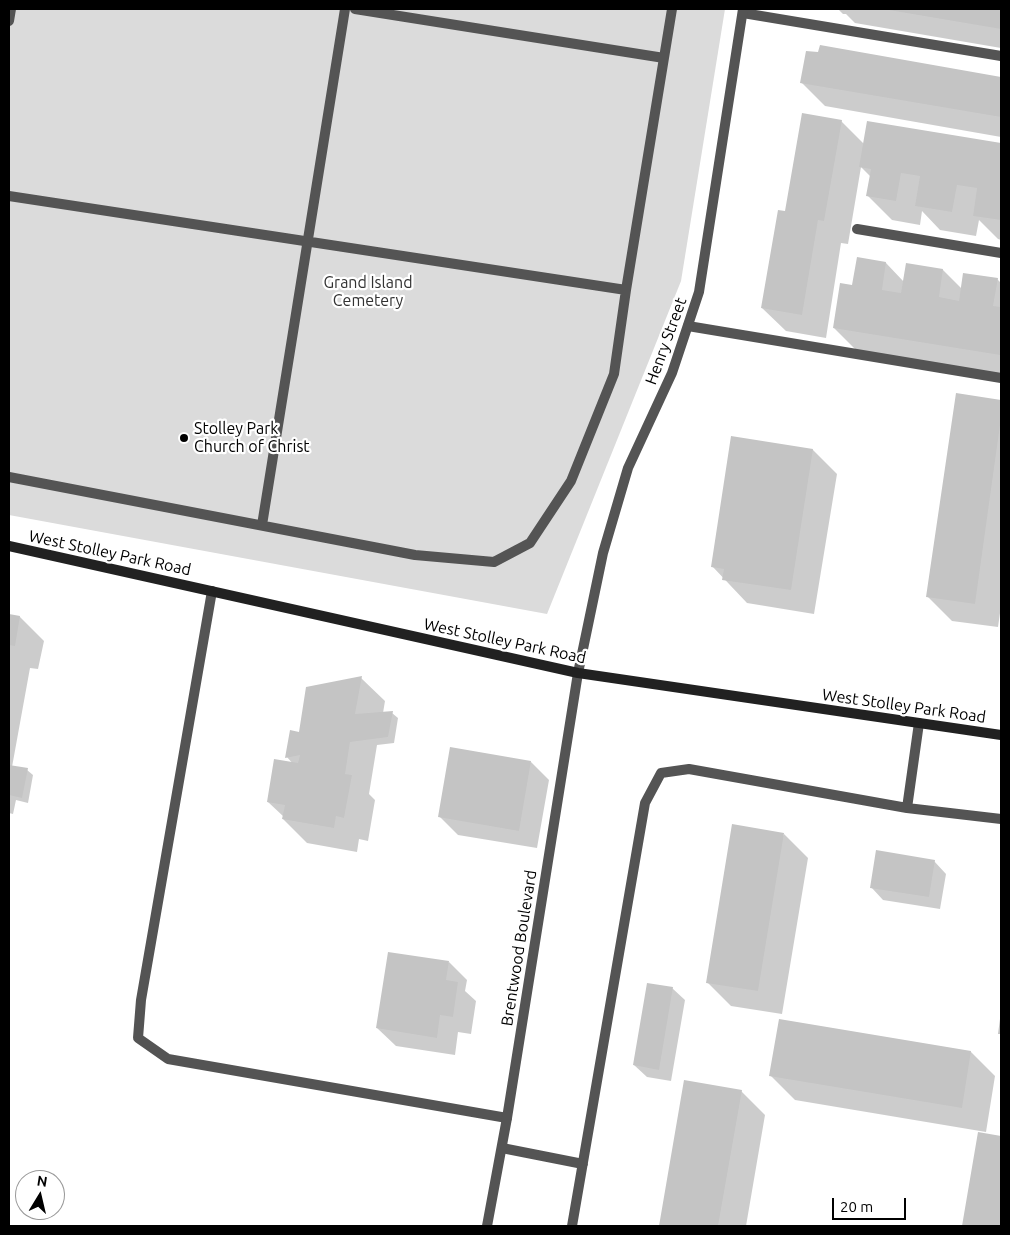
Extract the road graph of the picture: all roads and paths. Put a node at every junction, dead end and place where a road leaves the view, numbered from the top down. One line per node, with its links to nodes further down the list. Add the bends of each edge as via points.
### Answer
1 (11, 9): 6 (street)
2 (345, 9): 11 (street)
3 (355, 9): 8 (street)
4 (672, 9): 8 (street)
5 (743, 11): 7 (street); 14 (street, Henry Street, via 700,292)
6 (9, 21)
7 (1001, 56)
8 (664, 58): 13 (street)
9 (9, 196): 11 (street)
10 (857, 229): 12 (street)
11 (307, 242): 13 (street); 17 (street)
12 (1001, 253)
13 (626, 290): 17 (street, via 614,374 571,481 530,544 494,562 415,555)
14 (688, 326): 15 (street); 20 (street, Henry Street, via 672,373 628,468 604,553)
15 (1001, 378)
16 (9, 476): 17 (street)
17 (262, 525)
18 (9, 546): 19 (main road, West Stolley Park Road)
19 (212, 591): 20 (main road, West Stolley Park Road); 25 (street, via 138,1038 168,1059)
20 (578, 673): 21 (main road, West Stolley Park Road); 25 (street, Brentwood Boulevard)
21 (919, 723): 22 (main road, West Stolley Park Road); 23 (street)
22 (1001, 735)
23 (907, 808): 24 (street); 27 (street, via 689,769 661,773 645,803)
24 (1001, 819)
25 (507, 1118): 26 (street, Brentwood Boulevard)
26 (502, 1148): 27 (street); 28 (street, Brentwood Boulevard)
27 (582, 1164): 29 (street)
28 (487, 1226)
29 (572, 1226)

